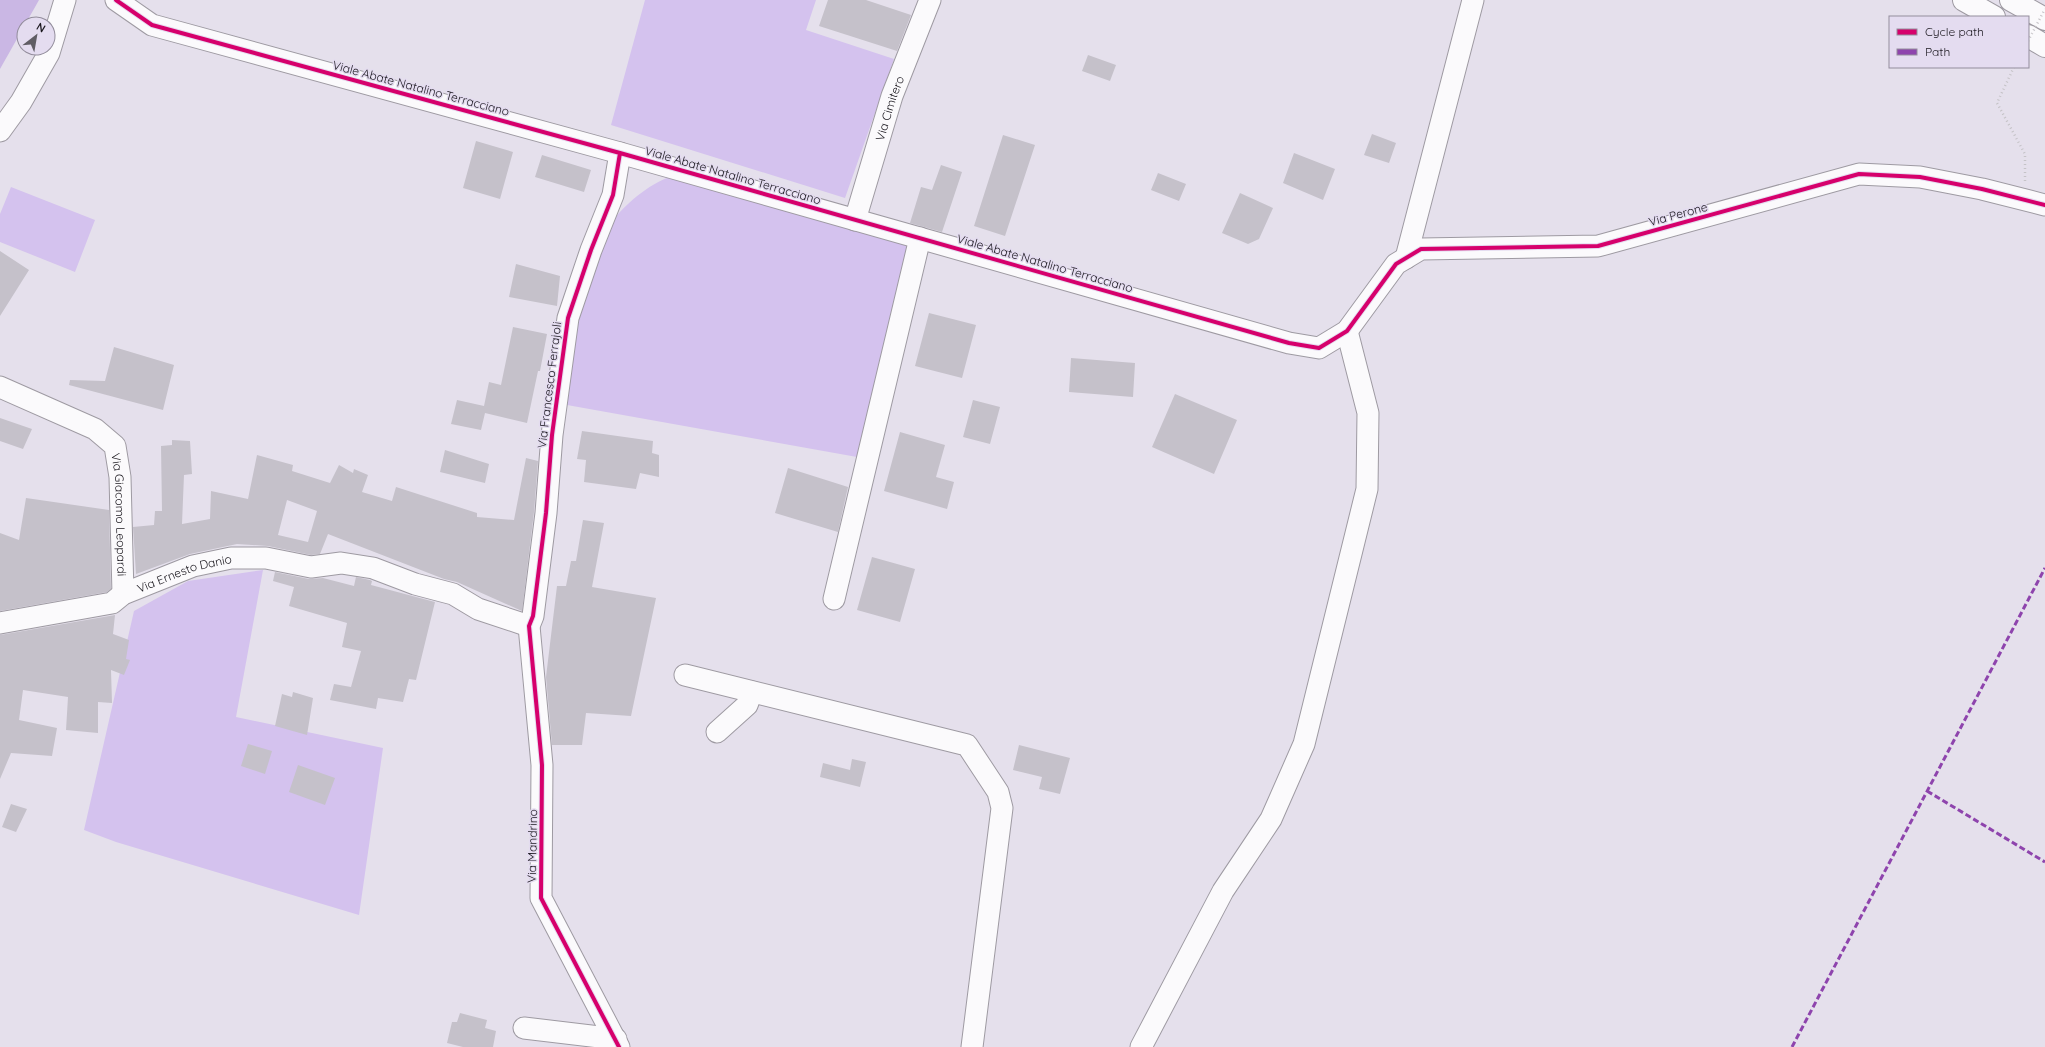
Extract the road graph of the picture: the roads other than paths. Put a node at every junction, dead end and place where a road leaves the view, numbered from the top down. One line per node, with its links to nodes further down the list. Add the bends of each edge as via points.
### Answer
1 (65, 0): 11 (street, via 49,53 21,102)
2 (116, 0): 12 (street, Viale Abate Natalino Terracciano, via 152,25)
3 (930, 0): 14 (street, Via Cimitero, via 892,96)
4 (1473, 0): 16 (street)
5 (1964, 0): 7 (highway)
6 (2011, 0): 8 (highway)
7 (1992, 16)
8 (2045, 19)
9 (2029, 37): 10 (highway)
10 (2045, 46)
11 (0, 131)
12 (620, 153): 14 (street, Viale Abate Natalino Terracciano); 22 (street, Via Francesco Ferrajoli, via 613,195 568,318 552,435 546,513 534,608)
13 (2045, 205): 16 (street, Via Perone, via 1920,177 1859,174 1598,246 1421,249)
14 (855, 220): 15 (street, Viale Abate Natalino Terracciano)
15 (920, 238): 17 (street, Viale Abate Natalino Terracciano, via 1289,343 1319,348); 20 (street)
16 (1406, 258): 17 (street, Via Perone, via 1396,264)
17 (1347, 331): 29 (street, via 1368,413 1367,489 1304,744 1271,818 1223,891)
18 (0, 387): 19 (street, Via Giacomo Leopardi, via 95,429 115,446 120,477)
19 (123, 594): 21 (street, Via Ernesto Danio, via 112,603); 22 (street, Via Ernesto Danio, via 193,566 231,558 266,558 311,567 341,563 373,568 415,584 453,594 478,609)
20 (834, 600)
21 (0, 623)
22 (529, 626): 27 (street, Via Mandrino, via 542,765 541,898)
23 (685, 675): 24 (street)
24 (752, 692): 25 (street, via 747,705); 28 (street, via 967,744 998,792 1002,808)
25 (717, 732)
26 (524, 1028): 27 (street)
27 (617, 1043)
28 (972, 1047)
29 (1141, 1047)

